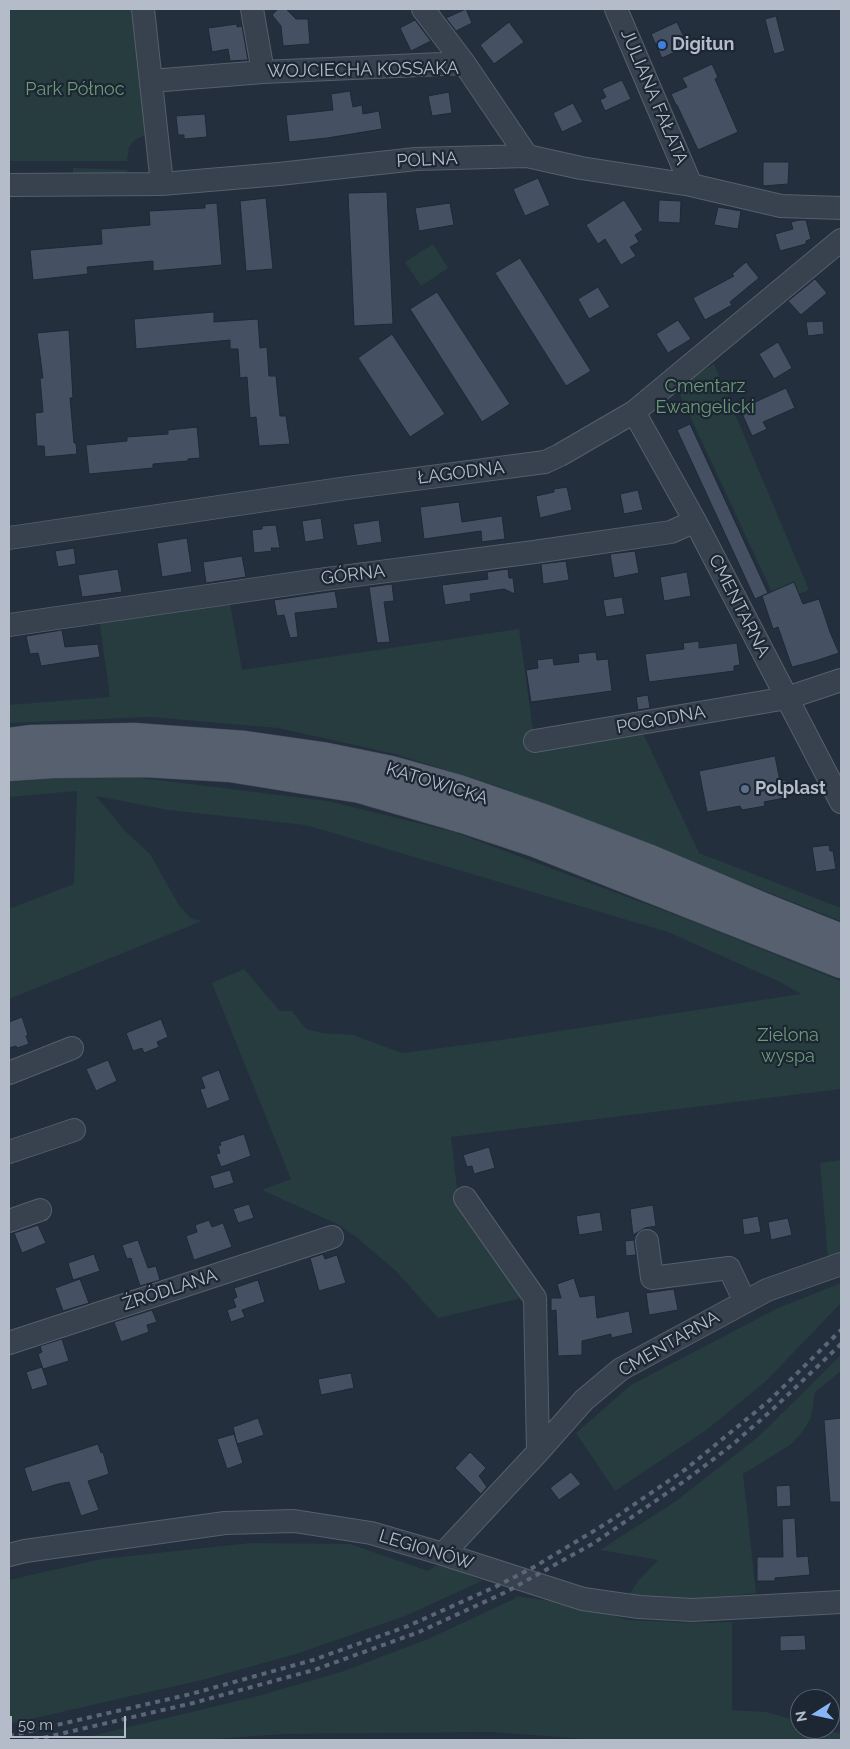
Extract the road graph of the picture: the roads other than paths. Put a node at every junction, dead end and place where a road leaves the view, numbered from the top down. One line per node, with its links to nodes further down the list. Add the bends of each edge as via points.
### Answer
1 (143, 9): 7 (street)
2 (252, 9): 6 (street)
3 (423, 9): 5 (street)
4 (616, 9): 10 (street, JULIANA FAŁATA)
5 (464, 63): 6 (street, WOJCIECHA KOSSAKA); 8 (street, WOJCIECHA KOSSAKA)
6 (263, 72): 7 (street, WOJCIECHA KOSSAKA)
7 (152, 81): 9 (street)
8 (527, 156): 9 (street, POLNA, via 416,160); 10 (street, POLNA)
9 (162, 184): 11 (street, POLNA)
10 (691, 185): 12 (street, POLNA, via 781,206)
11 (9, 186)
12 (841, 208)
13 (841, 240): 14 (street, ŁAGODNA)
14 (634, 412): 15 (street, CMENTARNA); 16 (street, ŁAGODNA, via 545,462)
15 (695, 521): 17 (street, GÓRNA, via 671,532); 19 (street, CMENTARNA)
16 (9, 538)
17 (9, 625)
18 (841, 680): 19 (street, POGODNA)
19 (787, 698): 20 (street, POGODNA); 23 (street, CMENTARNA)
20 (535, 741)
21 (9, 742): 24 (main road, KATOWICKA, via 134,737 245,745 392,770 546,819)
22 (9, 767): 25 (main road, KATOWICKA, via 144,763 230,768 360,789 536,843)
23 (841, 802)
24 (841, 938)
25 (841, 964)
26 (72, 1048): 27 (street)
27 (9, 1073)
28 (74, 1130): 29 (street)
29 (9, 1152)
30 (466, 1198): 38 (street, via 535,1298)
31 (40, 1210): 32 (street)
32 (9, 1221)
33 (332, 1237): 37 (street, ŹRÓDLANA)
34 (647, 1241): 36 (street, via 652,1278 729,1268)
35 (841, 1264): 36 (street, CMENTARNA, via 767,1290)
36 (745, 1302): 38 (street, CMENTARNA, via 621,1369 584,1400)
37 (9, 1343)
38 (538, 1452): 39 (street, CMENTARNA)
39 (443, 1554): 40 (street, LEGIONÓW, via 370,1533 294,1521 225,1523); 41 (street, LEGIONÓW, via 583,1599 639,1607 693,1610)
40 (9, 1555)
41 (841, 1602)

